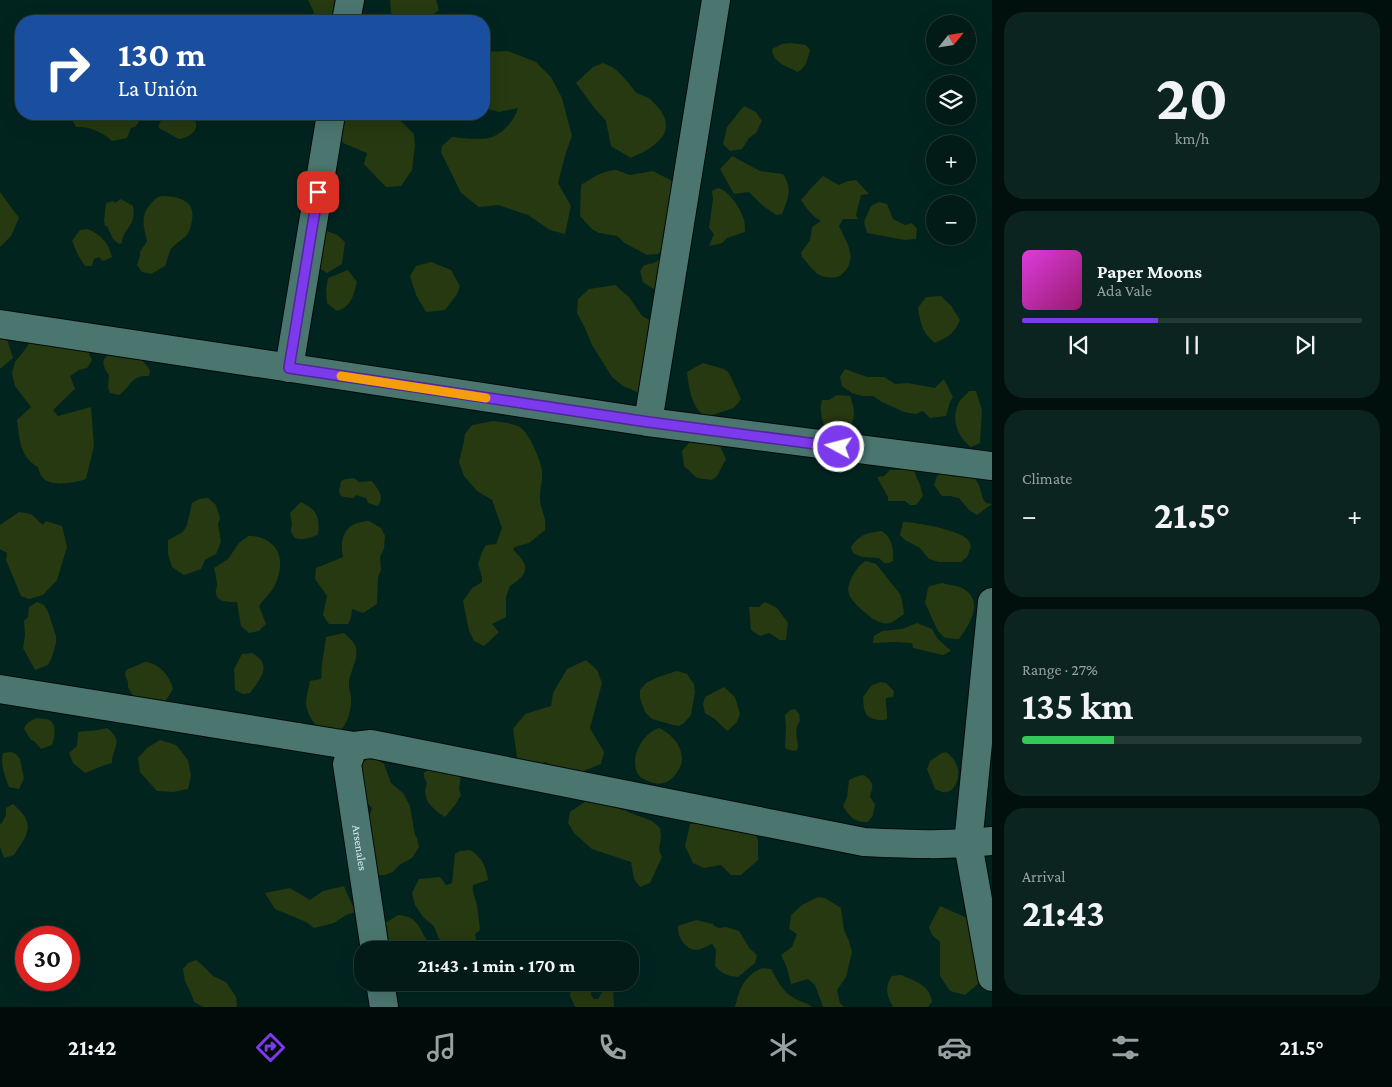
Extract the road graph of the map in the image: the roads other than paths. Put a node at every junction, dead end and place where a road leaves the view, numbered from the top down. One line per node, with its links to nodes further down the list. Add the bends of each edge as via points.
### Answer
1 (350, 0): 3 (street)
2 (716, 0): 7 (street)
3 (347, 15)
4 (330, 120): 6 (street)
5 (0, 324): 6 (street)
6 (289, 368): 7 (street)
7 (648, 422): 8 (street)
8 (992, 466)
9 (992, 602): 12 (street)
10 (0, 689): 11 (street)
11 (354, 746): 12 (street, via 371,744 864,842); 13 (street, Arsenales, via 347,764)
12 (980, 843): 14 (street)
13 (374, 941)
14 (992, 977)
15 (381, 991): 16 (street)
16 (384, 1007)

